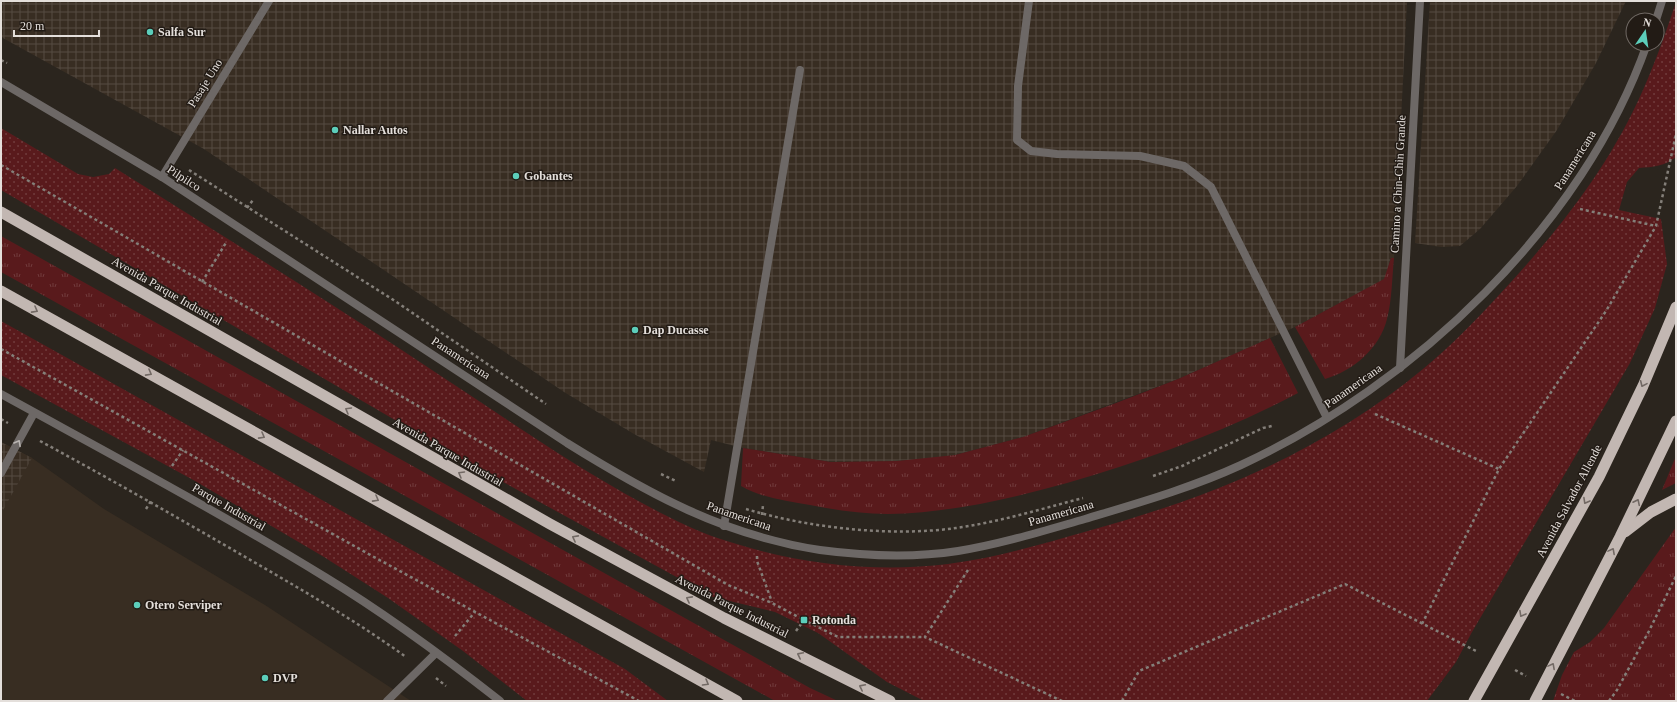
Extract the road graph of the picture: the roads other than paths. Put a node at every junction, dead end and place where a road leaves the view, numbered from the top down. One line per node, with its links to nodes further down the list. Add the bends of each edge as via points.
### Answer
1 (269, 1): 9 (street, Pasaje Uno)
2 (1029, 1): 17 (street, via 1018,86 1017,140 1031,151 1140,156 1184,166 1211,187)
3 (1420, 1): 14 (street, Camino a Chin-Chin Grande)
4 (1662, 1): 5 (street)
5 (1659, 12)
6 (1644, 52): 14 (street, Panamericana, via 1609,128 1564,198 1513,263 1476,302)
7 (800, 70): 21 (street)
8 (1, 82): 9 (street, Pilpilco)
9 (162, 177): 12 (street, Pilpilco)
10 (1, 212): 27 (highway, Avenida Parque Industrial, one-way to 10, via 724,618 550,524)
11 (1, 291): 26 (highway, one-way to 26)
12 (349, 300): 21 (street, Panamericana, via 608,468 664,500)
13 (1676, 308): 28 (highway, Avenida Salvador Allende, one-way to 28, via 1643,386 1599,477)
14 (1400, 368): 17 (street, Panamericana)
15 (1, 394): 16 (street, Parque Industrial)
16 (34, 413): 19 (street, one-way to 16); 23 (street, Parque Industrial, via 161,482 325,577 382,614)
17 (1327, 418): 21 (street, Panamericana, via 1240,465 1182,488 1059,527 963,550 902,555 845,553 790,544)
18 (1676, 421): 22 (highway, one-way to 18)
19 (1, 472)
20 (1676, 499): 22 (highway, via 1651,512)
21 (724, 526)
22 (1620, 537): 29 (highway, one-way to 22)
23 (436, 654): 24 (street); 25 (street, Parque Industrial)
24 (387, 701)
25 (500, 701)
26 (737, 701)
27 (890, 701)
28 (1474, 701)
29 (1535, 701)

